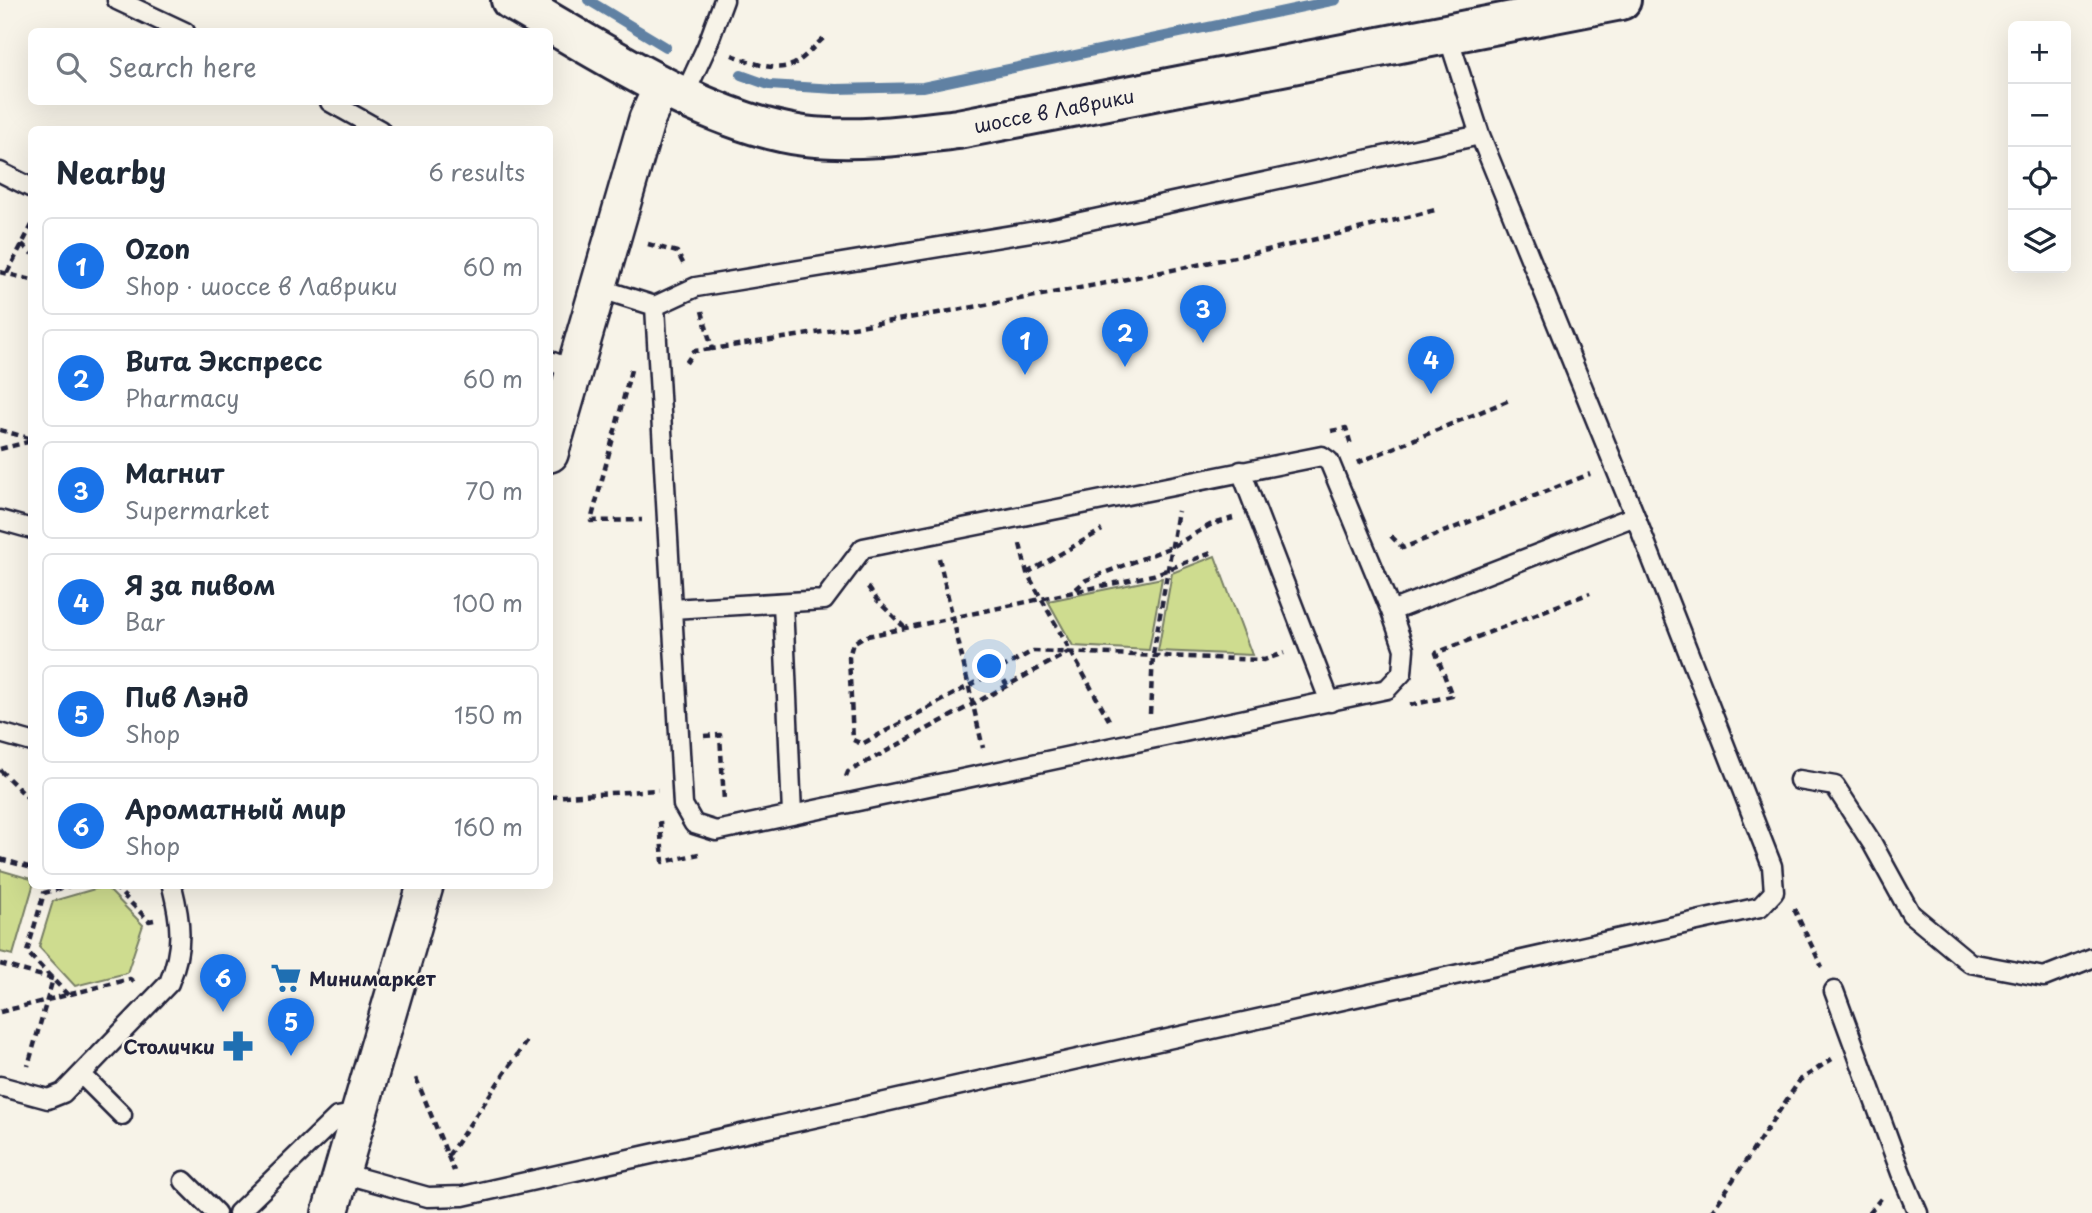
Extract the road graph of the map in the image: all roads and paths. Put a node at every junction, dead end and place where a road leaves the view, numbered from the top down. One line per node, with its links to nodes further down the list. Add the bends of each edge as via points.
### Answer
1 (117, 0): 5 (lane)
2 (511, 0): 9 (street, шоссе в Лаврики)
3 (723, 0): 9 (lane, via 707,46)
4 (1603, 2): 6 (street, шоссе в Лаврики)
5 (176, 28)
6 (1447, 33): 9 (street, шоссе в Лаврики, via 904,136 804,136 760,127); 12 (lane)
7 (825, 37): 8 (path, via 793,64 775,67)
8 (725, 53)
9 (673, 90): 24 (street, via 646,118)
10 (335, 105): 11 (lane)
11 (373, 126)
12 (1480, 135): 23 (lane, via 1049,229); 38 (lane)
13 (0, 172): 14 (lane)
14 (28, 186)
15 (1439, 209): 23 (path, via 1081,288 712,349)
16 (28, 233): 18 (path)
17 (644, 243): 23 (path, via 677,252)
18 (22, 244): 19 (path); 21 (path)
19 (28, 250)
20 (0, 272): 21 (path)
21 (7, 273): 22 (path)
22 (28, 279)
23 (696, 287): 25 (lane)
24 (598, 288): 25 (lane); 26 (street)
25 (655, 306): 27 (lane)
26 (562, 366): 30 (street)
27 (659, 368): 42 (path, via 630,370 591,522 644,519); 51 (lane)
28 (1512, 399): 34 (path)
29 (0, 430): 31 (path)
30 (553, 432)
31 (28, 439)
32 (28, 441): 33 (path)
33 (0, 449)
34 (1357, 463)
35 (1241, 471): 36 (lane); 37 (lane); 52 (lane, via 1311,456 1329,461)
36 (1182, 482): 39 (lane); 44 (path)
37 (1257, 511): 44 (path, via 1210,525); 54 (lane)
38 (1635, 516): 52 (lane); 107 (lane, via 1772,866 1774,892 1760,907)
39 (1014, 517): 43 (lane); 49 (path, via 1027,573)
40 (0, 520): 41 (lane)
41 (28, 528)
42 (645, 533)
43 (933, 534): 50 (lane, via 863,548 824,600); 53 (path)
44 (1172, 547): 46 (path); 47 (path, via 1086,580)
45 (1212, 553): 46 (path)
46 (1168, 570): 47 (path); 56 (path)
47 (1074, 591): 49 (path)
48 (1590, 593): 62 (path, via 1436,653 1452,696)
49 (1041, 598): 53 (path); 55 (path)
50 (783, 603): 51 (lane); 78 (lane)
51 (672, 609): 64 (lane)
52 (1391, 611): 60 (lane, via 1404,649 1402,673 1387,689)
53 (952, 617): 59 (path); 59 (path, via 853,643 849,657 853,740 862,744)
54 (1308, 645): 56 (path, via 1264,660); 60 (lane)
55 (1070, 651): 56 (path); 57 (path, via 1033,651); 58 (path); 67 (path)
56 (1153, 655): 66 (path)
57 (998, 670): 58 (path); 59 (path)
58 (1007, 685): 61 (path)
59 (968, 686): 61 (path)
60 (1330, 702): 66 (lane)
61 (972, 704): 69 (path); 76 (path, via 848,772)
62 (1399, 707)
63 (0, 733): 65 (lane)
64 (679, 737): 79 (lane, via 683,805 694,824 716,831); 79 (path, via 720,735)
65 (28, 741)
66 (1149, 741): 67 (lane)
67 (1123, 746): 69 (lane)
68 (0, 770): 74 (path)
69 (989, 775): 76 (lane)
70 (658, 776): 72 (path)
71 (1799, 780): 88 (lane, via 1835,786 1912,914 1970,963 2044,977)
72 (659, 790): 73 (path); 75 (path)
73 (553, 797)
74 (28, 798)
75 (659, 802)
76 (845, 806): 78 (lane)
77 (660, 814): 79 (path, via 663,862 727,849)
78 (792, 814): 79 (lane)
79 (726, 829)
80 (0, 859): 81 (path)
81 (28, 867)
82 (58, 889): 90 (path, via 44,893 27,951)
83 (117, 889): 87 (path, via 149,921)
84 (173, 889): 87 (lane)
85 (421, 889): 102 (street)
86 (1792, 905): 91 (path)
87 (179, 913): 94 (lane, via 178,961 169,983)
88 (2092, 958)
89 (0, 964): 90 (path)
90 (54, 979): 92 (path); 93 (path)
91 (1834, 991): 97 (lane)
92 (68, 995): 93 (path); 94 (path, via 130,979)
93 (47, 1000): 95 (path); 101 (path)
94 (153, 1000): 98 (lane)
95 (0, 1012)
96 (528, 1039): 104 (path)
97 (1853, 1044): 111 (path, via 1800,1080); 112 (lane)
98 (82, 1075): 101 (lane, via 63,1093 48,1099); 103 (lane)
99 (416, 1078): 104 (path)
100 (0, 1086): 101 (lane)
101 (20, 1091)
102 (359, 1113): 105 (street); 109 (lane, via 337,1117)
103 (122, 1115)
104 (447, 1156): 107 (path)
105 (342, 1173): 107 (lane, via 428,1197); 110 (street)
106 (184, 1181): 108 (lane)
107 (463, 1196)
108 (216, 1213)
109 (238, 1213)
110 (330, 1213)
111 (1711, 1213)
112 (1919, 1213)

